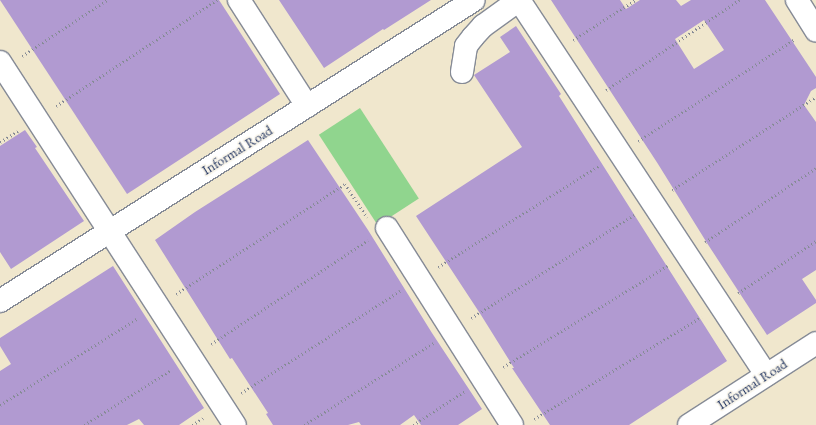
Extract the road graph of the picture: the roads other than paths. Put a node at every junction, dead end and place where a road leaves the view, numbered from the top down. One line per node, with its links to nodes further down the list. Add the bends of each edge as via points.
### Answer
1 (239, 0): 8 (street)
2 (474, 0): 8 (street, Informal Road)
3 (519, 0): 7 (street, via 483,26 473,37 466,46); 13 (street)
4 (797, 0): 5 (street)
5 (815, 29)
6 (2, 65): 9 (street)
7 (462, 72)
8 (307, 106): 9 (street, Informal Road)
9 (109, 231): 11 (street, Informal Road); 15 (street)
10 (383, 231): 14 (street, via 420,278 483,379)
11 (0, 301)
12 (816, 343): 13 (street, Informal Road)
13 (766, 375): 16 (street, Informal Road)
14 (522, 423)
15 (235, 425)
16 (689, 425)

